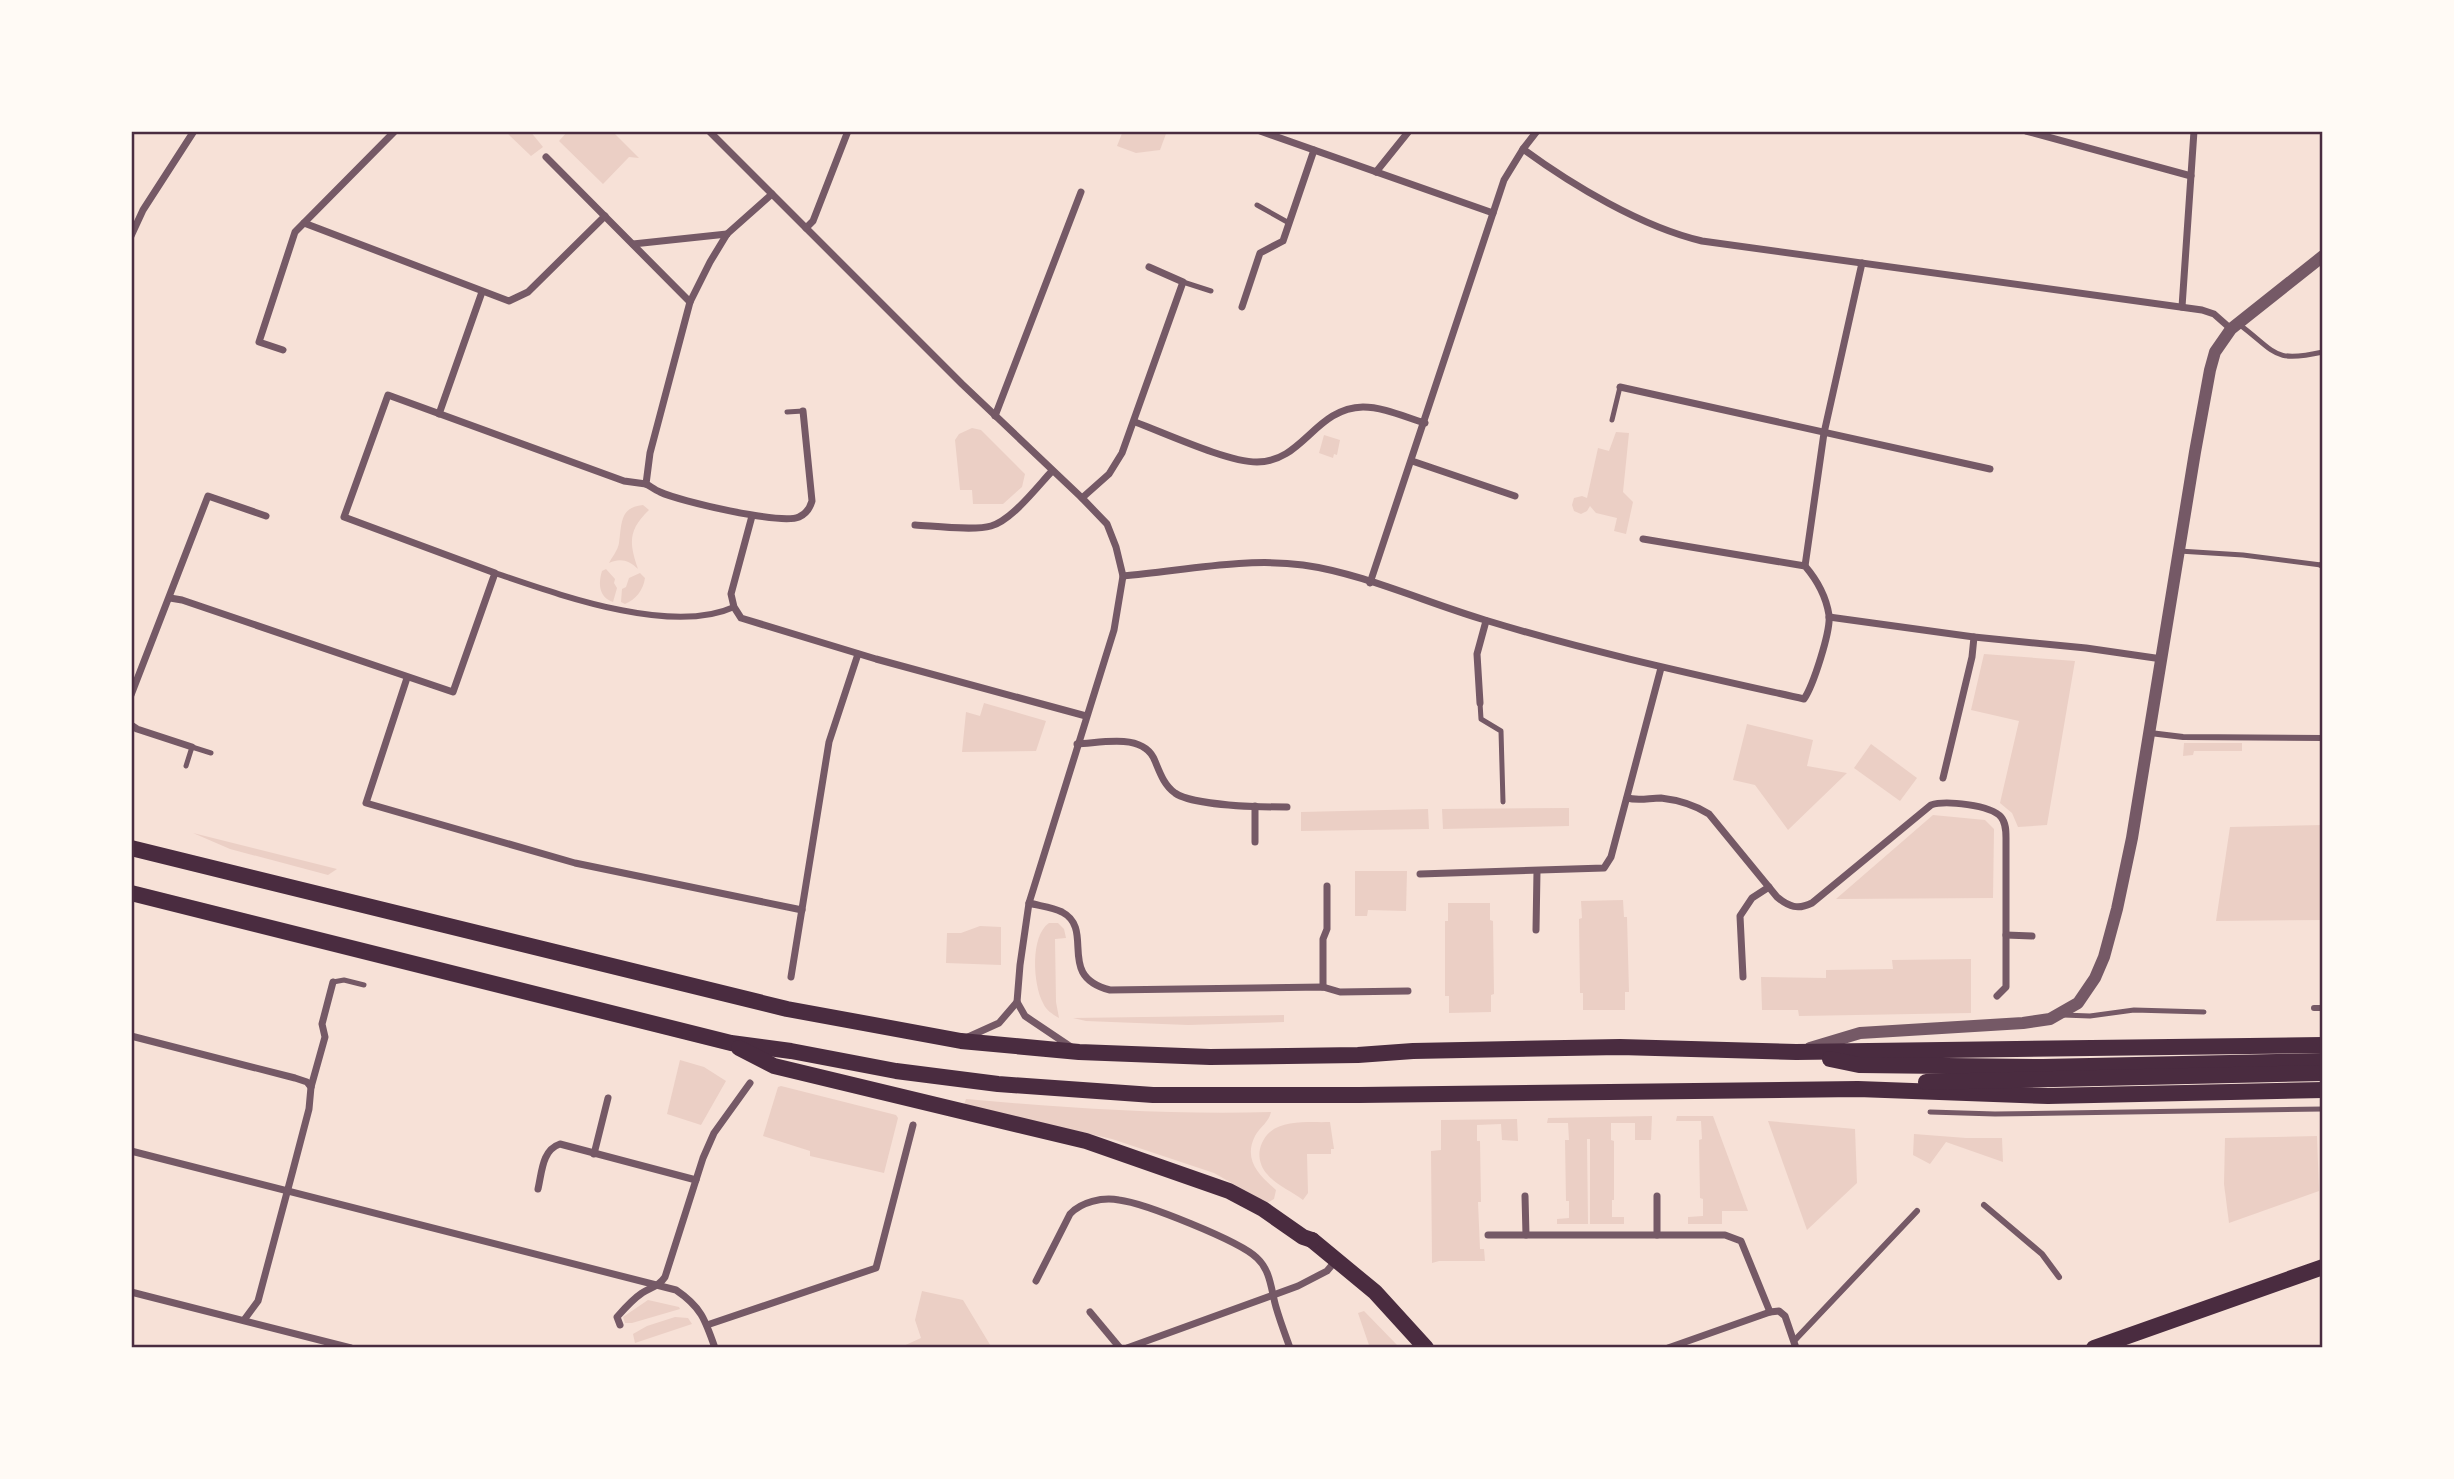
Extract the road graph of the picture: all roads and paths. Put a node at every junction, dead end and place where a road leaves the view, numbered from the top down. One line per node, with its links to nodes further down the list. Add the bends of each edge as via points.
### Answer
1 (194, 131): 24 (street)
2 (395, 131): 20 (street)
3 (709, 131): 16 (street)
4 (849, 131): 22 (street, via 813,221)
5 (1260, 131): 11 (street)
6 (1409, 131): 13 (street)
7 (1537, 131): 10 (street)
8 (2026, 131): 14 (street)
9 (2194, 131): 14 (street)
10 (1523, 149): 18 (street, via 1504,180); 27 (street, via 1592,194 1677,235)
11 (1314, 150): 13 (street); 21 (street)
12 (546, 157): 19 (street)
13 (1376, 172): 18 (street)
14 (2191, 177): 34 (street)
15 (1082, 192): 42 (street)
16 (772, 194): 22 (street); 23 (street)
17 (1257, 205): 21 (lane)
18 (1493, 213): 45 (street)
19 (605, 216): 25 (street); 31 (street, via 528,292 509,301)
20 (304, 223): 31 (street); 36 (street, via 295,232 259,342)
21 (1289, 223): 33 (street, via 1283,241 1261,253)
22 (806, 228): 42 (street)
23 (727, 234): 25 (street); 32 (street)
24 (131, 236)
25 (633, 244): 32 (street)
26 (2323, 256): 35 (street)
27 (1861, 263): 34 (street); 46 (street)
28 (1149, 267): 29 (street)
29 (1183, 282): 30 (lane); 44 (street)
30 (1211, 291)
31 (482, 292): 41 (street)
32 (690, 302): 50 (street)
33 (1242, 307)
34 (2182, 307): 35 (street, via 2214,314)
35 (2235, 326): 37 (lane, via 2273,353 2292,359); 57 (street, via 2221,341 2210,370)
36 (283, 350)
37 (2323, 352)
38 (1620, 387): 43 (lane); 46 (street)
39 (803, 411): 40 (lane); 54 (street, via 812,501 805,513 792,519)
40 (787, 412)
41 (439, 414): 50 (street, via 624,481); 60 (street, via 388,395 344,517)
42 (995, 416): 49 (street)
43 (1612, 420)
44 (1135, 422): 45 (street, via 1237,460 1258,462 1292,451 1330,416 1350,409 1378,409); 52 (street, via 1109,474)
45 (1425, 424): 47 (street)
46 (1824, 433): 48 (street); 59 (street)
47 (1412, 461): 51 (street); 62 (street)
48 (1990, 469)
49 (1052, 471): 52 (street); 55 (street, via 994,526)
50 (646, 484): 54 (street, via 662,493)
51 (1515, 496)
52 (1082, 498): 61 (street, via 1107,524)
53 (266, 516): 63 (street, via 208,496)
54 (752, 516): 64 (street, via 731,594)
55 (915, 525)
56 (1643, 539): 59 (street)
57 (2179, 551): 58 (lane); 69 (street)
58 (2322, 565)
59 (1805, 566): 65 (street, via 1818,581)
60 (495, 573): 64 (street, via 625,612 671,616 720,613); 71 (street, via 453,692)
61 (1123, 576): 62 (street, via 1262,563 1303,565); 74 (street, via 1114,630)
62 (1370, 583): 66 (street)
63 (170, 598): 71 (street); 72 (street)
64 (734, 607): 68 (street, via 741,618)
65 (1829, 617): 67 (street); 70 (street, via 1812,688 1804,699)
66 (1486, 621): 70 (street); 73 (street, via 1477,654)
67 (1974, 637): 69 (street); 82 (street)
68 (858, 654): 74 (street); 95 (street, via 830,742)
69 (2162, 659): 76 (street)
70 (1661, 668): 83 (street)
71 (407, 678): 95 (street, via 366,803 575,863)
72 (131, 695)
73 (1480, 703): 84 (lane, via 1480,719 1501,731)
74 (1086, 716): 78 (street)
75 (131, 725): 79 (street)
76 (2150, 733): 77 (street); 110 (street, via 2104,957 2078,1003)
77 (2323, 738)
78 (1077, 744): 85 (street, via 1138,743 1154,757 1163,779 1177,794); 94 (street)
79 (192, 747): 80 (lane); 81 (lane)
80 (211, 753)
81 (186, 766)
82 (1943, 778)
83 (1627, 798): 89 (street, via 1604,868); 92 (street, via 1695,805 1718,823)
84 (1503, 802)
85 (1255, 806): 86 (street); 87 (street)
86 (1287, 807)
87 (1255, 842)
88 (131, 848): 112 (main road, via 754,1002)
89 (1537, 871): 90 (street); 96 (street)
90 (1420, 874)
91 (1327, 886): 103 (street)
92 (1769, 887): 97 (street, via 1785,904 1804,907 1931,805 1989,809 2003,818 2006,838); 100 (street, via 1752,898 1740,916)
93 (131, 894): 113 (main road)
94 (1030, 903): 103 (street, via 1064,913 1071,920 1079,964 1097,987); 106 (street)
95 (802, 911): 99 (street)
96 (1536, 929)
97 (2006, 935): 98 (street); 105 (street, via 2007,987)
98 (2032, 936)
99 (791, 977)
100 (1743, 977)
101 (333, 982): 102 (lane); 121 (street)
102 (364, 985)
103 (1323, 987): 104 (street, via 1340,992)
104 (1408, 991)
105 (1997, 996)
106 (1017, 1002): 112 (street, via 999,1023); 115 (street, via 1025,1016)
107 (2314, 1008): 108 (street)
108 (2323, 1008)
109 (2204, 1012): 110 (lane)
110 (2060, 1015): 116 (street, via 2023,1023 1860,1033)
111 (131, 1036): 121 (street, via 295,1078)
112 (961, 1041): 115 (main road)
113 (731, 1043): 122 (main road, via 999,1084 1153,1095); 140 (main road, via 774,1066 1086,1142 1229,1191)
114 (2323, 1045): 118 (main road)
115 (1079, 1052): 116 (main road, via 1264,1056 1620,1047)
116 (1796, 1052): 118 (main road)
117 (2323, 1061): 118 (main road)
118 (2043, 1065): 119 (main road); 122 (main road)
119 (2323, 1073)
120 (750, 1083): 130 (street, via 714,1133)
121 (311, 1087): 132 (street)
122 (1858, 1089): 123 (main road, via 2048,1096)
123 (2323, 1090)
124 (608, 1098): 129 (street)
125 (2323, 1110): 126 (lane)
126 (1930, 1111)
127 (913, 1125): 151 (street, via 876,1268)
128 (131, 1151): 132 (street)
129 (594, 1154): 130 (street); 131 (street, via 560,1144 551,1147)
130 (696, 1180): 144 (street)
131 (538, 1189)
132 (287, 1190): 144 (street); 149 (street, via 258,1301)
133 (1525, 1196): 138 (street)
134 (1657, 1196): 139 (street)
135 (1984, 1205): 142 (street, via 2042,1254)
136 (1917, 1211): 152 (street)
137 (1488, 1235): 138 (street)
138 (1525, 1235): 139 (street)
139 (1657, 1235): 148 (street, via 1725,1235 1741,1241)
140 (1337, 1259): 146 (street, via 1327,1271); 159 (main road, via 1375,1292)
141 (2323, 1267): 153 (main road)
142 (2059, 1277)
143 (1037, 1281): 146 (street, via 1078,1205 1118,1199 1197,1227 1258,1258)
144 (659, 1285): 150 (street, via 641,1294 617,1317); 151 (street, via 676,1290 696,1305)
145 (131, 1292): 149 (street)
146 (1273, 1296): 157 (street); 158 (street)
147 (1090, 1312): 156 (street)
148 (1770, 1312): 152 (street, via 1785,1316); 160 (street)
149 (244, 1320): 154 (street)
150 (620, 1325)
151 (707, 1325): 155 (street)
152 (1795, 1344)
153 (2101, 1347)
154 (351, 1348)
155 (715, 1348)
156 (1120, 1348)
157 (1127, 1348)
158 (1290, 1348)
159 (1426, 1348)
160 (1668, 1348)

